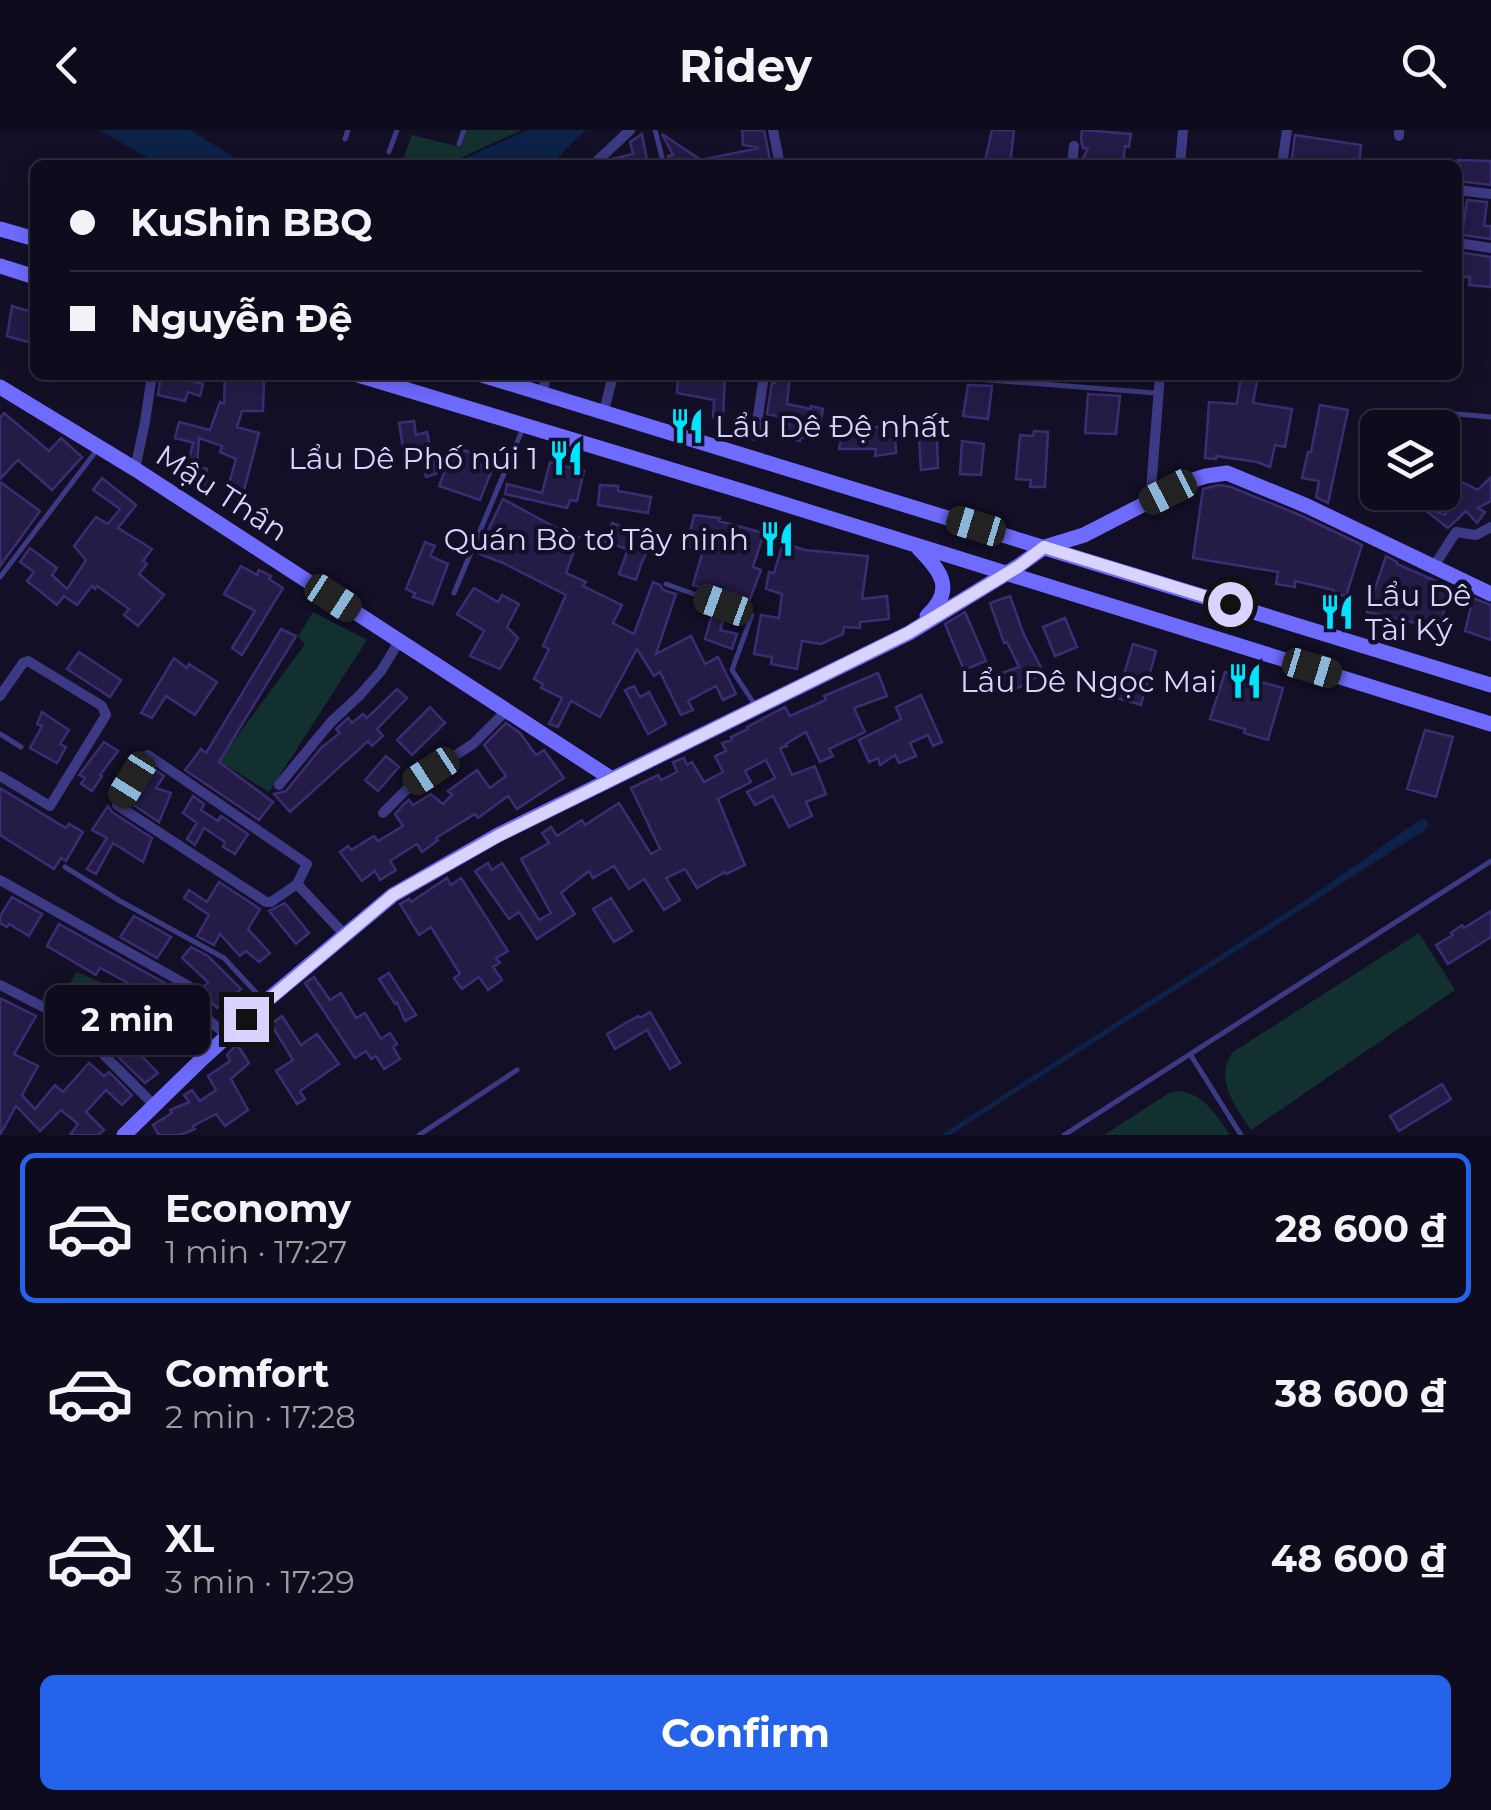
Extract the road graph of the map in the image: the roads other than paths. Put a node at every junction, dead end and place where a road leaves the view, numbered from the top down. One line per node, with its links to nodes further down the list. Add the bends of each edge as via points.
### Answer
1 (348, 130): 9 (lane)
2 (396, 130): 12 (lane)
3 (464, 130): 10 (lane)
4 (630, 130): 13 (street)
5 (655, 130): 14 (lane)
6 (773, 130): 15 (street)
7 (1184, 130): 17 (street)
8 (1287, 130): 18 (street)
9 (345, 139)
10 (460, 144)
11 (1074, 146): 16 (street)
12 (388, 152)
13 (597, 160)
14 (663, 160)
15 (779, 160)
16 (1073, 160)
17 (1181, 160)
18 (1283, 160)
19 (1462, 190): 20 (street)
20 (1491, 194)
21 (0, 229): 22 (street)
22 (30, 238)
23 (1462, 244): 24 (street)
24 (1491, 248)
25 (0, 266): 26 (street)
26 (30, 275)
27 (151, 380): 44 (street)
28 (375, 380): 41 (street)
29 (498, 380): 37 (street)
30 (545, 380): 37 (street)
31 (612, 380): 38 (street)
32 (763, 380): 42 (street)
33 (991, 380): 36 (lane)
34 (1160, 380): 36 (street)
35 (0, 388): 43 (street, Mậu Thân)
36 (1159, 393): 45 (street)
37 (543, 394): 38 (street)
38 (604, 411): 48 (street)
39 (1460, 414): 40 (lane)
40 (1491, 417)
41 (524, 425): 47 (street); 53 (lane)
42 (755, 436)
43 (99, 448): 44 (street, Mậu Thân); 51 (lane)
44 (135, 469): 56 (street, Mậu Thân)
45 (1150, 502): 48 (street); 49 (street, via 1187,482 1227,473)
46 (1491, 527): 49 (street, via 1476,535 1456,532)
47 (916, 546): 50 (street); 55 (street, via 935,565 943,597)
48 (1044, 547): 50 (street); 57 (street)
49 (1434, 566): 54 (street)
50 (1004, 574): 55 (street); 61 (street)
51 (0, 577)
52 (666, 584): 59 (lane, via 752,615 732,670)
53 (454, 593)
54 (1491, 594)
55 (908, 633): 59 (street)
56 (400, 640): 60 (street, Mậu Thân); 66 (street, via 381,671)
57 (1491, 685)
58 (0, 696): 64 (street, via 28,661 102,706 106,715 50,806)
59 (757, 708): 65 (street)
60 (507, 710): 65 (street, Mậu Thân); 67 (street)
61 (1491, 724)
62 (0, 734): 63 (lane)
63 (21, 748)
64 (0, 776)
65 (612, 779): 72 (street, via 393,895)
66 (279, 784)
67 (383, 813)
68 (1491, 862): 76 (lane)
69 (66, 868): 74 (lane, via 224,958)
70 (0, 880): 75 (street, via 188,986 190,1002)
71 (298, 884): 71 (street, via 307,864 148,755 117,805 266,902); 72 (street)
72 (344, 934): 74 (street)
73 (0, 985): 78 (street, via 57,1014)
74 (265, 1002): 75 (street)
75 (227, 1036): 78 (street)
76 (1190, 1054): 81 (lane); 82 (lane)
77 (517, 1070): 80 (lane)
78 (154, 1105): 79 (street)
79 (124, 1135)
80 (418, 1135)
81 (1064, 1135)
82 (1241, 1135)

